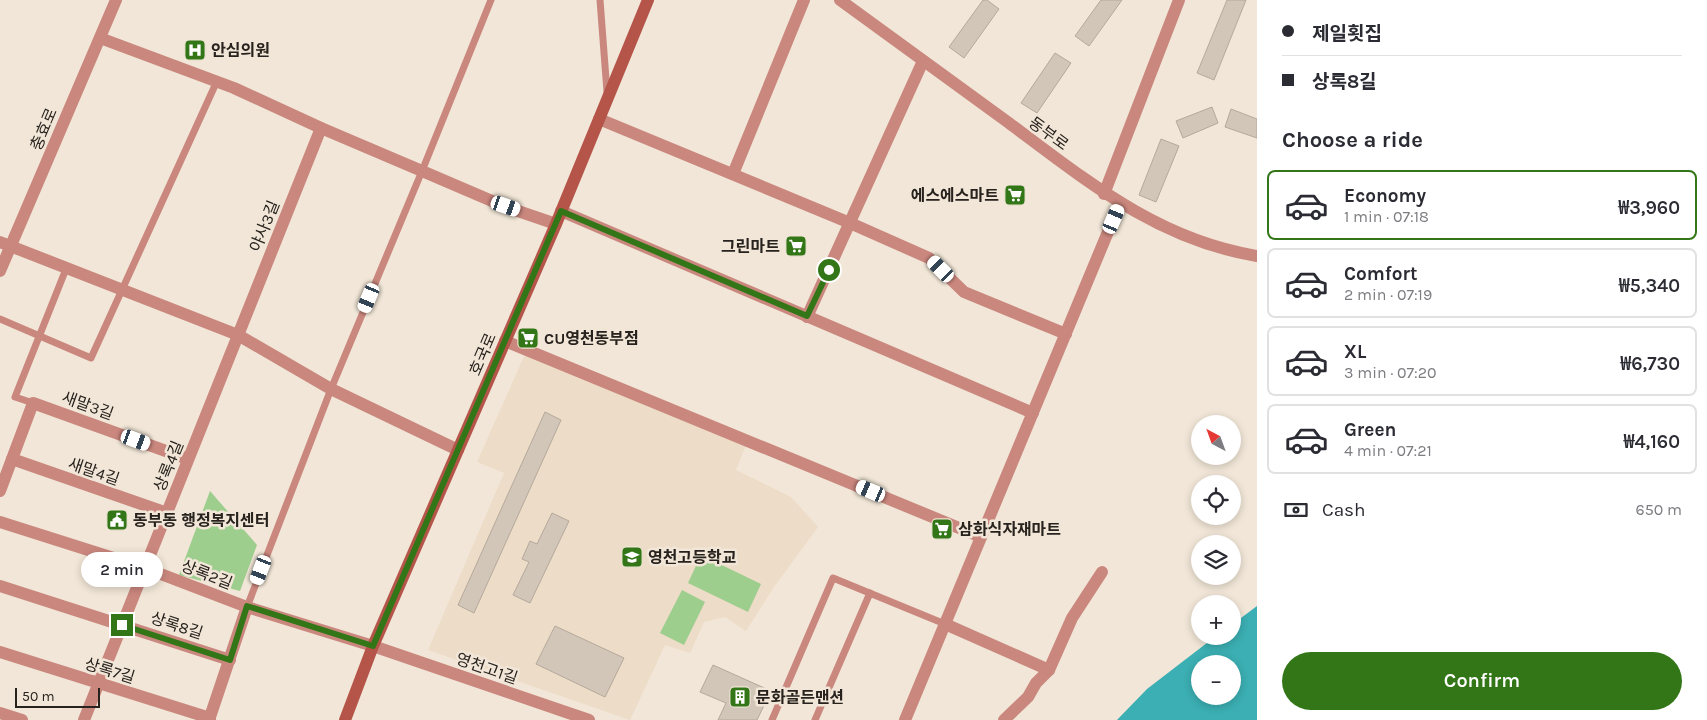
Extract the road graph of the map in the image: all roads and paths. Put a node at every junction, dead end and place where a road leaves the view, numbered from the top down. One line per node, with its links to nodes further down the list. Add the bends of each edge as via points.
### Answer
1 (116, 0): 8 (street, 충효로)
2 (491, 0): 14 (lane)
3 (600, 0): 11 (lane)
4 (648, 0): 11 (main road, 호국로)
5 (804, 0): 15 (street)
6 (840, 0): 9 (street, 동부로)
7 (1179, 0): 16 (street)
8 (100, 38): 10 (street); 21 (street, 충효로)
9 (924, 61): 16 (street, 동부로); 19 (street)
10 (217, 81): 13 (street); 25 (lane)
11 (608, 97): 12 (main road, 호국로)
12 (599, 119): 15 (street); 18 (main road, 호국로)
13 (320, 128): 14 (street); 29 (street, 야사3길)
14 (422, 171): 20 (street); 32 (lane)
15 (733, 174): 19 (street)
16 (1104, 194): 17 (street, 동부로)
17 (1120, 203): 22 (street, 동부로, via 1163,227 1206,244); 28 (street)
18 (561, 211): 20 (main road, 호국로); 26 (street)
19 (850, 222): 26 (street); 28 (street, via 929,258 964,292)
20 (556, 224): 31 (main road, 호국로)
21 (5, 245): 23 (street); 24 (street, 충효로)
22 (1257, 256)
23 (66, 269): 25 (street); 30 (lane)
24 (0, 271)
25 (121, 290): 29 (street); 30 (lane, via 91,358)
26 (807, 316): 34 (street)
27 (0, 319): 30 (lane)
28 (1066, 334): 34 (street)
29 (238, 335): 32 (street); 36 (street, 상록4길)
30 (40, 336): 33 (lane, via 15,397)
31 (505, 341): 35 (main road, 호국로); 41 (street)
32 (331, 389): 35 (street); 46 (lane)
33 (32, 403): 36 (street, 새말3길); 37 (street)
34 (1033, 414): 41 (street)
35 (458, 450): 49 (main road, 호국로)
36 (188, 459): 39 (street, 상록4길)
37 (12, 460): 38 (street); 39 (street, 새말4길)
38 (0, 491)
39 (167, 513): 42 (street, 상록4길)
40 (0, 522): 42 (street, 상록2길)
41 (981, 537): 47 (street)
42 (145, 568): 46 (street, 상록2길); 48 (street, 상록4길)
43 (1102, 572): 52 (street, via 1072,618)
44 (0, 586): 48 (street, 상록8길)
45 (870, 593): 47 (lane); 60 (lane, via 833,578); 61 (lane)
46 (247, 606): 49 (street, 상록2길); 51 (street)
47 (945, 624): 52 (street); 62 (street)
48 (122, 625): 51 (street, 상록8길); 53 (street, 상록4길)
49 (373, 646): 58 (main road, 호국로); 59 (street, 영천고1길)
50 (0, 652): 53 (street, 상록7길)
51 (230, 660): 55 (street)
52 (1049, 670): 63 (street)
53 (99, 683): 55 (street, 상록7길); 57 (street, 상록4길)
54 (0, 713): 56 (street)
55 (210, 719)
56 (22, 720)
57 (84, 720)
58 (345, 720)
59 (589, 720)
60 (772, 720)
61 (815, 720)
62 (905, 720)
63 (1004, 720)

